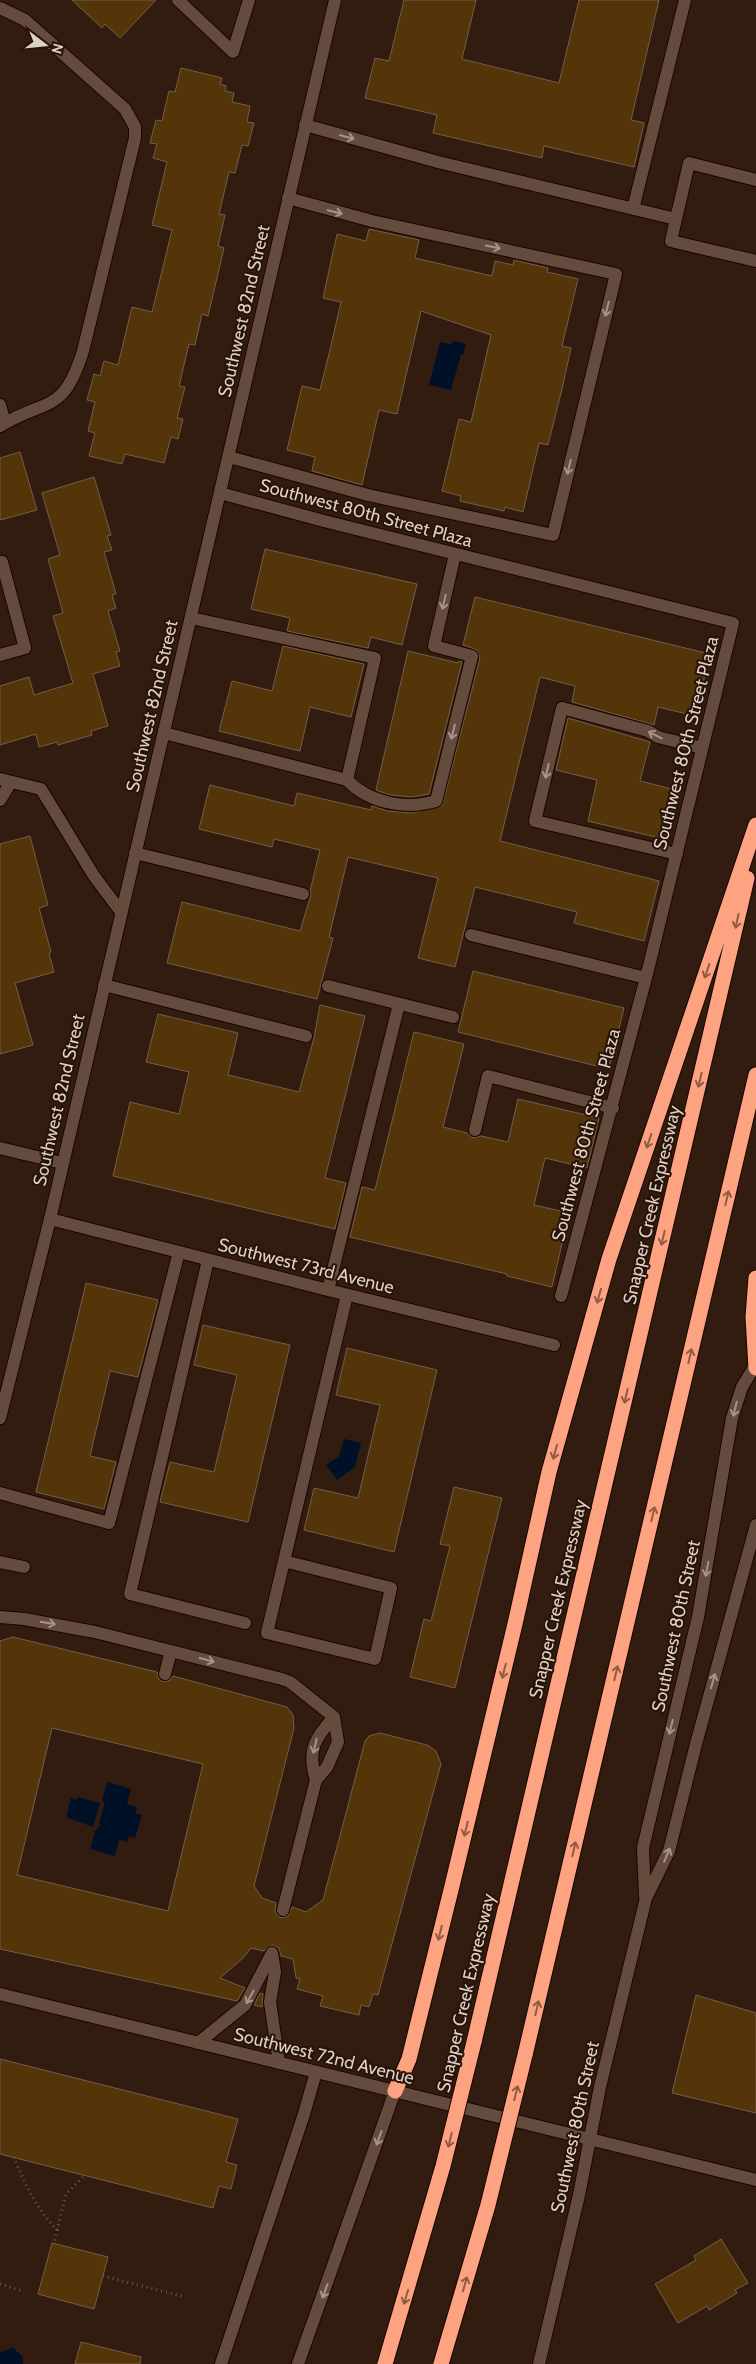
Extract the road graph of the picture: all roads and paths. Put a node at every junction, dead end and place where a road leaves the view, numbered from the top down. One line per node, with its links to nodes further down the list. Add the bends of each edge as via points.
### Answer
1 (178, 0): 2 (street, via 233,52)
2 (250, 0)
3 (335, 0): 6 (street, Southwest 82nd Street)
4 (684, 0): 9 (street)
5 (0, 8): 13 (street, via 25,20 125,109 135,127 88,332 74,378 62,396)
6 (305, 125): 8 (street, Southwest 82nd Street); 9 (street, one-way to 9)
7 (756, 180): 10 (street, via 689,163)
8 (288, 198): 14 (street, Southwest 82nd Street); 14 (street, one-way to 14, via 372,221 616,274 553,535 368,495)
9 (633, 209): 10 (street)
10 (676, 219): 11 (street, via 670,241)
11 (756, 261)
12 (0, 405): 13 (street)
13 (2, 424)
14 (229, 457): 15 (street, Southwest 82nd Street)
15 (220, 492): 16 (street, Southwest 80th Street Plaza); 18 (street, Southwest 82nd Street)
16 (455, 554): 21 (street, Southwest 80th Street Plaza, via 733,623); 23 (street, one-way to 23, via 434,646 472,656 436,801 424,805 388,802 364,795)
17 (0, 562): 19 (street, via 26,648)
18 (191, 618): 20 (street, Southwest 82nd Street); 23 (street, via 375,658)
19 (0, 655)
20 (164, 733): 23 (street); 27 (street, Southwest 82nd Street)
21 (702, 748): 28 (street, Southwest 80th Street Plaza); 28 (street, one-way to 28, via 562,708 537,811 535,820)
22 (5, 780): 24 (street); 30 (street, via 41,788 94,876)
23 (347, 780)
24 (0, 800)
25 (756, 825): 71 (highway, one-way to 71, via 609,1259 549,1472 448,1904 408,2059)
26 (756, 840): 84 (highway, Snapper Creek Expressway, one-way to 84, bridge, via 474,2042 438,2185)
27 (135, 853): 29 (street); 30 (street, Southwest 82nd Street)
28 (677, 854): 32 (street, Southwest 80th Street Plaza)
29 (303, 894)
30 (121, 912): 33 (street, Southwest 82nd Street)
31 (471, 935): 32 (street)
32 (646, 978): 39 (street, Southwest 80th Street Plaza)
33 (104, 985): 37 (street); 42 (street, Southwest 82nd Street)
34 (328, 986): 35 (street)
35 (399, 1004): 36 (street); 47 (street)
36 (453, 1017)
37 (306, 1036)
38 (756, 1075): 85 (highway, one-way to 38, bridge, via 488,2205 526,2055)
39 (613, 1108): 40 (street, via 488,1076); 49 (street, Southwest 80th Street Plaza)
40 (475, 1130)
41 (0, 1148): 42 (street)
42 (62, 1163): 43 (street, Southwest 82nd Street)
43 (50, 1220): 44 (street, Southwest 73rd Avenue); 52 (street, Southwest 82nd Street)
44 (179, 1252): 45 (street, Southwest 73rd Avenue); 53 (street, via 109,1522)
45 (208, 1260): 47 (street, Southwest 73rd Avenue); 60 (street, via 130,1594)
46 (756, 1278): 51 (highway, via 753,1317)
47 (328, 1290): 48 (street, Southwest 73rd Avenue)
48 (347, 1295): 50 (street, Southwest 73rd Avenue); 56 (street)
49 (561, 1296)
50 (554, 1344)
51 (756, 1366): 65 (street, Southwest 80th Street, one-way to 65, via 742,1387 732,1418 698,1617 643,1848)
52 (0, 1418)
53 (0, 1494)
54 (756, 1526): 55 (street, Southwest 80th Street)
55 (753, 1552): 65 (street, Southwest 80th Street, one-way to 55, via 669,1851 696,1744)
56 (284, 1561): 56 (street, via 267,1633 376,1659 391,1588)
57 (0, 1562): 58 (street)
58 (24, 1567)
59 (0, 1617): 61 (street, one-way to 61, via 95,1632)
60 (245, 1623)
61 (171, 1651): 62 (street); 63 (street, one-way to 63, via 282,1679)
62 (165, 1674)
63 (334, 1717): 64 (street, via 338,1742 327,1767); 64 (street, one-way to 64, via 314,1742 311,1765)
64 (316, 1780): 66 (street)
65 (646, 1898): 72 (street, Southwest 80th Street)
66 (283, 1910)
67 (0, 1994): 68 (street, Southwest 72nd Avenue)
68 (198, 2043): 69 (street, Southwest 72nd Avenue); 69 (street, one-way to 68, via 270,2002 275,1972 272,1953 245,2005)
69 (279, 2063): 70 (street, Southwest 72nd Avenue)
70 (316, 2072): 71 (street, Southwest 72nd Avenue); 82 (street)
71 (395, 2091): 72 (street, Southwest 72nd Avenue); 83 (street, one-way to 83)
72 (590, 2139): 75 (street, Southwest 72nd Avenue); 86 (street, Southwest 80th Street)
73 (14, 2158): 76 (path, via 43,2216)
74 (85, 2176): 76 (path, via 66,2194)
75 (756, 2180)
76 (57, 2230): 77 (path)
77 (54, 2243)
78 (102, 2276): 81 (path)
79 (0, 2284): 80 (path)
80 (23, 2290)
81 (185, 2296)
82 (222, 2364)
83 (298, 2364)
84 (385, 2364)
85 (440, 2364)
86 (539, 2364)

